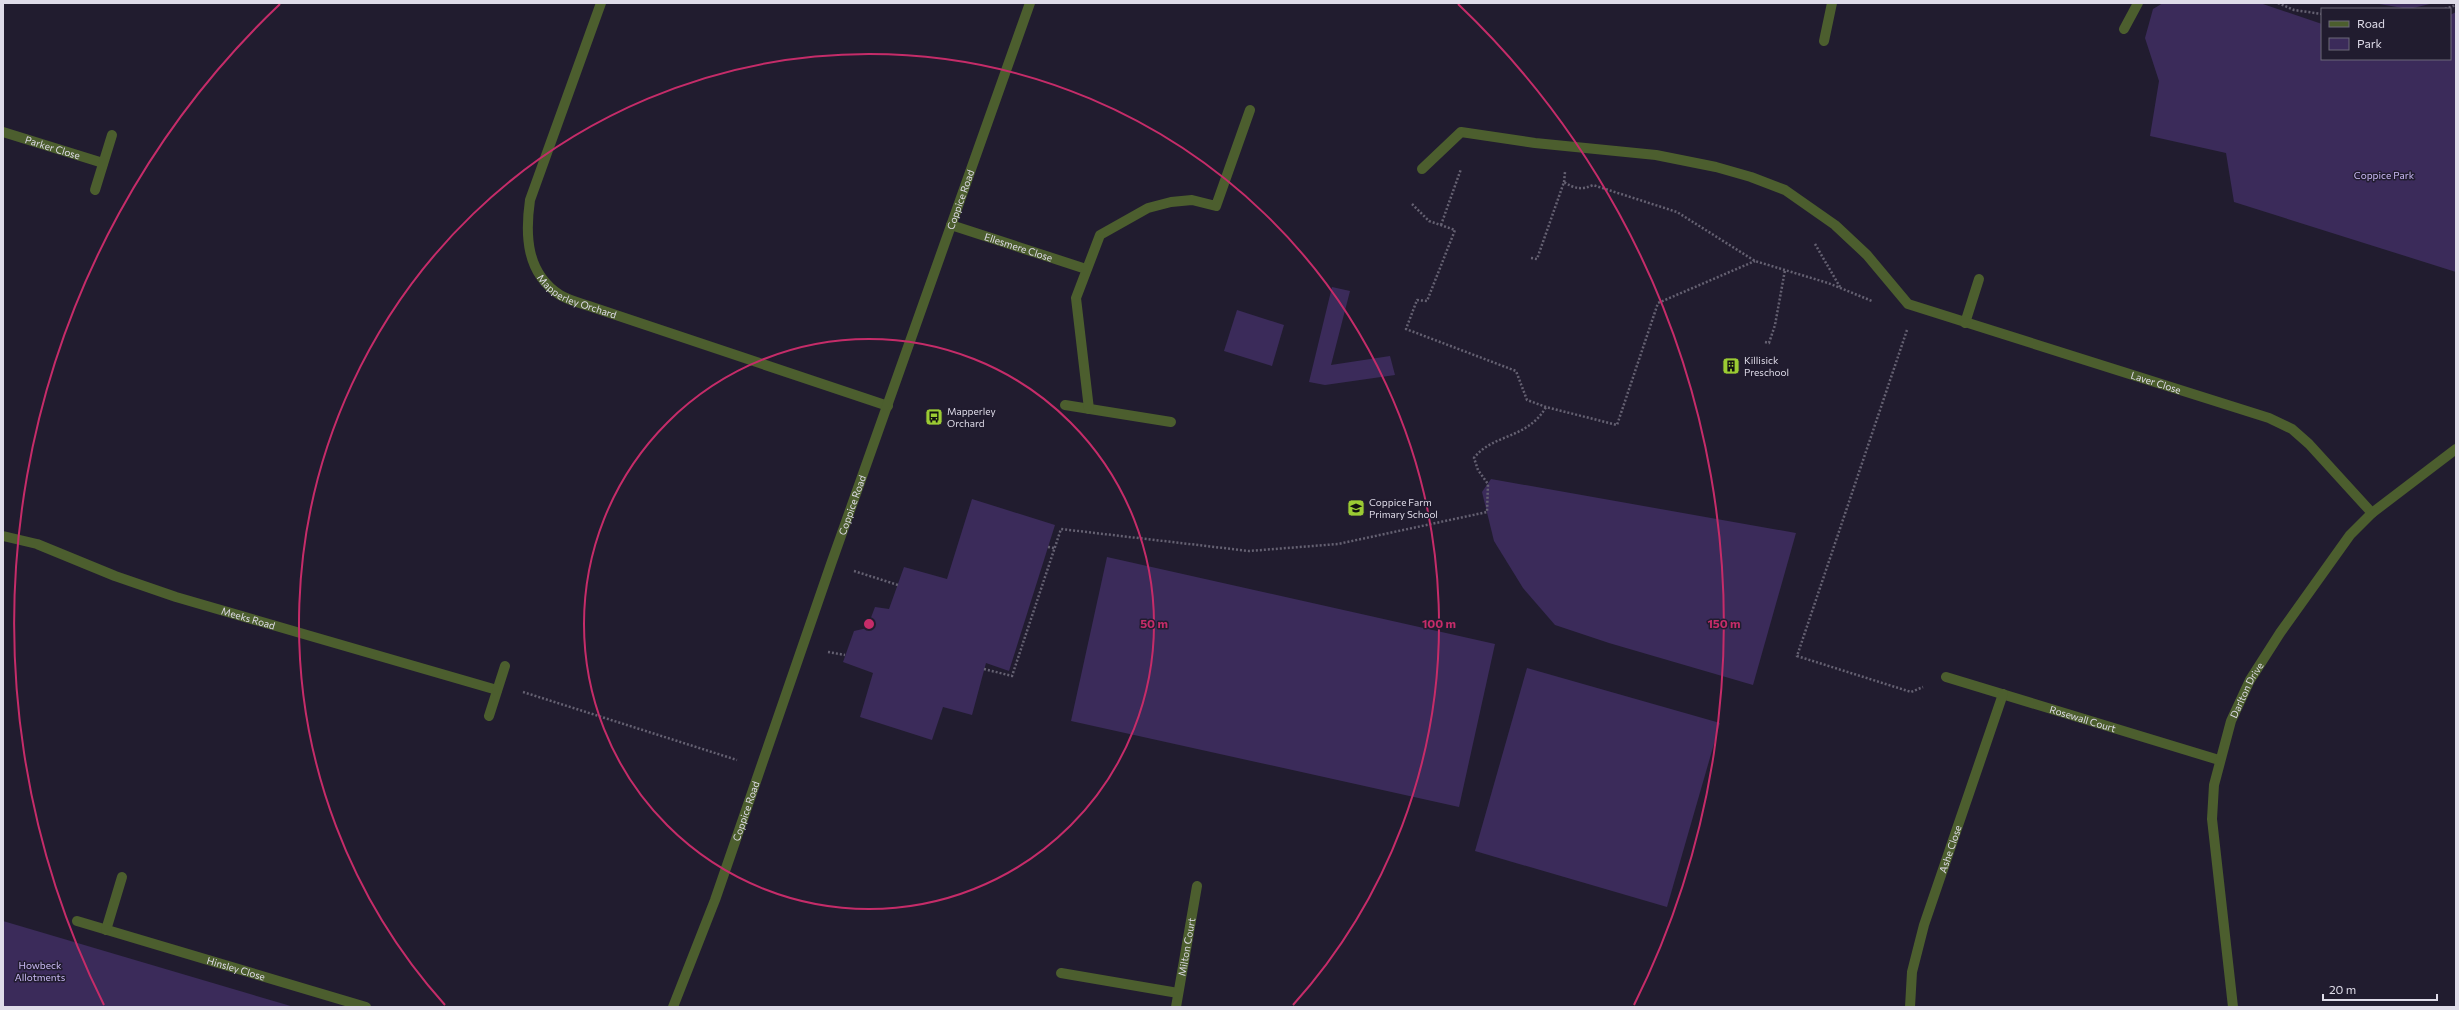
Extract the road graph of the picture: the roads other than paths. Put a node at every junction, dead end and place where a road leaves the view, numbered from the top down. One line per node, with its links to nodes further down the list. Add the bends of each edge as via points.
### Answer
1 (601, 3): 18 (street, Mapperley Orchard, via 530,200 526,229 538,274 560,295 589,306)
2 (1030, 3): 13 (street, Coppice Road)
3 (1832, 3): 6 (street)
4 (2138, 3): 5 (street)
5 (2124, 29)
6 (1824, 41)
7 (1250, 110): 14 (street, via 1216,206 1192,200 1148,208 1100,235)
8 (3, 132): 10 (street, Parker Close)
9 (112, 135): 10 (street)
10 (103, 163): 12 (street)
11 (1422, 169): 16 (street, Laver Close, via 1461,132 1535,143 1656,155 1730,171 1785,190 1835,226 1866,255 1911,306)
12 (95, 190)
13 (951, 225): 14 (street, Ellesmere Close); 18 (street, Coppice Road)
14 (1086, 269): 19 (street, via 1076,298)
15 (1979, 279): 16 (street)
16 (1965, 323): 22 (street, Laver Close, via 2268,418 2292,429)
17 (1065, 405): 19 (street)
18 (888, 406): 37 (street, Coppice Road, via 830,564 715,900)
19 (1089, 409): 20 (street)
20 (1172, 422)
21 (2456, 449): 22 (street, Darlton Drive)
22 (2372, 513): 29 (street, Darlton Drive, via 2350,535 2250,680 2231,721)
23 (3, 536): 26 (street, Meeks Road, via 37,544 115,576 176,597)
24 (504, 666): 26 (street)
25 (1946, 677): 27 (street, Rosewall Court)
26 (498, 688): 28 (street)
27 (2003, 694): 29 (street, Rosewall Court); 39 (street, Ashe Close, via 1924,925 1912,972)
28 (489, 716)
29 (2219, 760): 40 (street, Darlton Drive, via 2214,785 2212,819)
30 (122, 877): 33 (street)
31 (1196, 886): 35 (street, Milton Court)
32 (77, 921): 33 (street, Hinsley Close)
33 (106, 930): 36 (street, Hinsley Close)
34 (1061, 973): 35 (street)
35 (1178, 992): 38 (street, Milton Court)
36 (366, 1007)
37 (673, 1007)
38 (1176, 1007)
39 (1910, 1007)
40 (2233, 1007)

